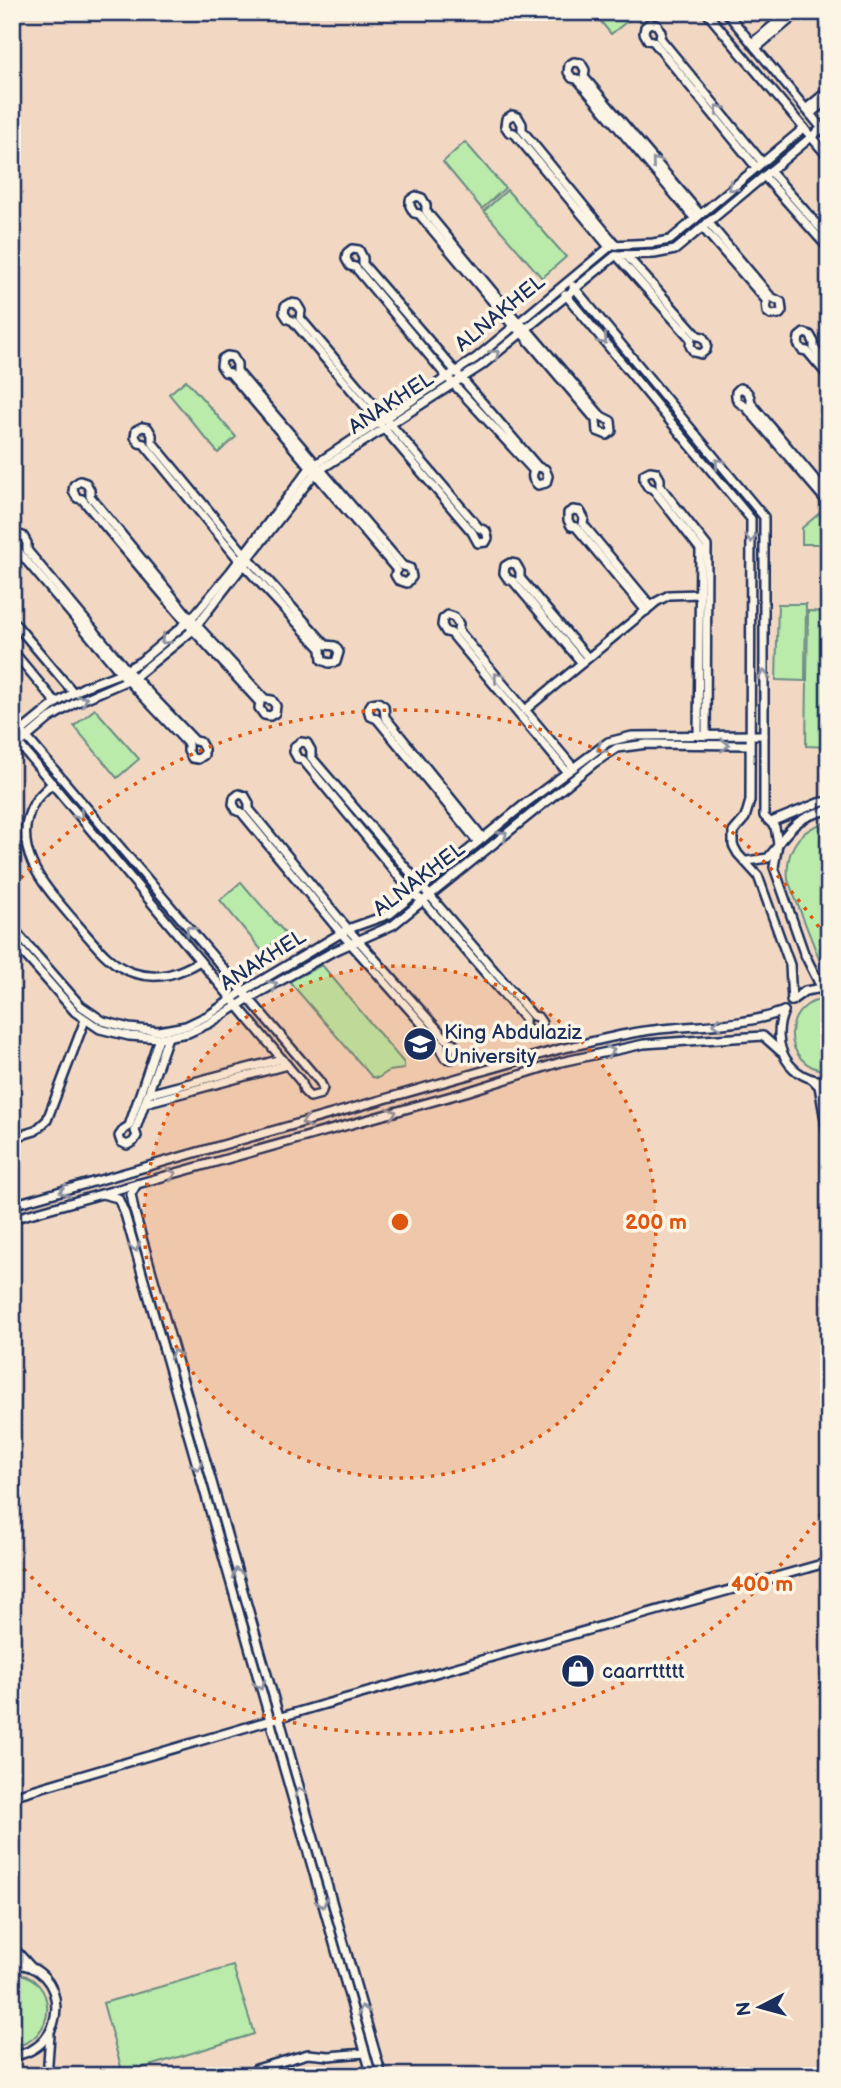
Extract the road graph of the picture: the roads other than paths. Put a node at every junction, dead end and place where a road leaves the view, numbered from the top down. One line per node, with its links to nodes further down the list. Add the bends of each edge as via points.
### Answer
1 (706, 12): 9 (street)
2 (726, 12): 5 (street)
3 (789, 12): 5 (street)
4 (799, 12): 5 (street)
5 (754, 46): 8 (street)
6 (829, 90): 8 (street)
7 (829, 98): 8 (street)
8 (808, 111): 10 (street)
9 (804, 128): 12 (street); 14 (street)
10 (822, 128): 11 (street); 12 (street)
11 (829, 136)
12 (811, 137): 13 (street); 15 (street)
13 (829, 158)
14 (759, 164): 14 (street, one-way to 14, via 660,38 657,25 645,27 648,40); 16 (street, one-way to 16)
15 (767, 173): 17 (street); 18 (street); 20 (street)
16 (697, 216): 16 (street, one-way to 16, via 584,77 581,63 569,65 572,78); 19 (street, via 670,240)
17 (705, 225): 17 (street, via 766,300 767,312 780,314 781,302 771,297); 22 (street, via 675,250)
18 (829, 239)
19 (612, 246): 19 (street, via 522,130 518,117 506,119 509,132); 23 (street, ALNAKHEL)
20 (829, 248)
21 (616, 255): 22 (street); 22 (street, via 691,339 694,352 701,354 706,350 703,337); 25 (street, ANAKHEL)
22 (626, 255)
23 (568, 280): 24 (street, ALNAKHEL); 25 (street)
24 (560, 287): 26 (street); 27 (street, ALNAKHEL)
25 (575, 288): 26 (street, ANAKHEL); 55 (street, one-way to 25, via 764,517)
26 (566, 295): 28 (street, ANAKHEL); 54 (street, one-way to 54, via 751,519)
27 (515, 324): 27 (street, via 426,211 422,198 411,200 414,213); 28 (street); 30 (street, ALNAKHEL)
28 (524, 330): 28 (street, via 596,420 597,430 607,435 612,431 611,421 601,416); 32 (street, ANAKHEL, one-way to 28)
29 (829, 367): 31 (street, via 810,335 799,337 802,350)
30 (450, 374): 30 (street, via 362,264 359,250 347,253 350,266); 32 (street); 33 (street, ALNAKHEL)
31 (829, 377)
32 (458, 381): 32 (street, via 534,471 535,482 546,483 545,469 538,467); 33 (street, ANAKHEL)
33 (384, 423): 33 (street, via 300,318 297,304 285,306 288,319); 33 (street, via 478,543 486,542 486,531); 34 (street, ALNAKHEL)
34 (315, 468): 34 (street, via 237,371 233,357 222,359 225,372); 34 (street, via 397,570 398,580 410,581 410,568 403,566); 39 (street, ALNAKHEL)
35 (829, 496): 36 (street, via 740,388 735,398)
36 (829, 504)
37 (12, 538): 46 (street, via 23,536 27,550)
38 (12, 548): 46 (street)
39 (244, 558): 39 (street, via 321,649 322,660 336,662 339,652 335,646 326,645); 39 (street, via 152,442 148,428 136,430 139,443); 43 (street, ALNAKHEL)
40 (700, 594): 41 (street, via 668,595); 53 (street); 53 (street, via 700,549 648,488 644,481 650,471 656,472 660,486 707,546)
41 (648, 608): 41 (street, via 583,524 580,511 568,513 571,526); 45 (street)
42 (12, 620): 48 (street)
43 (192, 624): 43 (street, via 260,703 264,715 275,713 272,700 265,699); 43 (street, via 90,496 86,483 74,485 77,498); 46 (street, ALNAKHEL, one-way to 46); 47 (street)
44 (12, 650): 49 (street)
45 (585, 661): 45 (street, via 520,578 516,564 505,566 508,579); 50 (street)
46 (124, 672): 47 (street); 48 (street, ALNAKHEL)
47 (131, 678): 47 (street, via 188,744 192,758 204,755 200,743); 52 (street, one-way to 47, via 75,703)
48 (73, 692): 49 (street, ALNAKHEL)
49 (56, 702): 52 (street, ALNAKHEL)
50 (525, 710): 59 (street); 59 (street, one-way to 59, via 458,630 454,617 443,619 446,632)
51 (12, 720): 52 (street)
52 (24, 734): 56 (street, ALNAKHEL); 79 (street, one-way to 52)
53 (702, 736): 54 (street, ANAKHEL); 59 (street, ANAKHEL, one-way to 59, via 632,736 608,742)
54 (749, 736): 55 (street, ANAKHEL); 57 (street)
55 (764, 736): 63 (street)
56 (14, 739): 58 (street); 60 (street)
57 (749, 746): 64 (street, via 750,802); 71 (street, ALNAKHEL, one-way to 57, via 617,748 647,744)
58 (12, 753)
59 (570, 769): 66 (street, ANAKHEL)
60 (52, 783): 77 (street, one-way to 77); 77 (street, via 35,801 26,834 34,870 44,884 118,966 157,976 180,973)
61 (829, 801): 65 (street)
62 (829, 810): 67 (street, via 811,813 792,825)
63 (764, 816): 64 (street); 65 (street)
64 (745, 818): 68 (street, via 733,832 733,845)
65 (771, 822): 67 (street)
66 (481, 840): 66 (street, via 384,717 384,706 372,703 370,716); 69 (street, ANAKHEL)
67 (777, 846): 68 (street, via 768,858); 78 (street, via 774,867 804,953)
68 (747, 861): 82 (street, via 758,876 790,965)
69 (422, 889): 70 (street, ANAKHEL); 70 (street, via 310,757 307,743 295,746 298,759); 71 (street)
70 (414, 895): 72 (street); 74 (street, ANAKHEL, via 390,914)
71 (430, 896): 72 (street, ALNAKHEL); 72 (street, via 538,1017 541,1030 536,1034 529,1032 526,1019)
72 (423, 901): 76 (street, ALNAKHEL, via 393,925)
73 (12, 927): 80 (street, ANAKHEL, via 80,1006 103,1021 158,1031 186,1026)
74 (344, 931): 74 (street, via 249,809 245,796 239,794 233,804 237,811); 76 (street); 79 (street, ANAKHEL)
75 (12, 940): 85 (street, ALNAKHEL)
76 (354, 941): 76 (street, via 441,1045 445,1058 457,1056 453,1043); 81 (street, ALNAKHEL, one-way to 76)
77 (200, 961): 80 (street)
78 (825, 987): 82 (street, via 805,991)
79 (242, 992): 80 (street, ANAKHEL); 81 (street)
80 (232, 999): 83 (street)
81 (248, 999): 83 (street, ALNAKHEL); 88 (street, via 320,1082 321,1094 310,1097)
82 (792, 1001): 84 (street)
83 (238, 1006): 86 (street, ALNAKHEL, via 188,1033); 88 (street)
84 (784, 1011): 87 (street, via 778,1031); 97 (street, one-way to 97, via 720,1024 645,1031 560,1049)
85 (85, 1020): 86 (street, ALNAKHEL, via 129,1037); 93 (street, via 47,1120 35,1131)
86 (163, 1038): 91 (street); 92 (street, via 129,1126 119,1136 121,1142 127,1145 137,1136)
87 (782, 1052): 89 (street, via 794,1070); 95 (street, one-way to 87, via 561,1062 644,1044 762,1036)
88 (285, 1062): 91 (street); 92 (street)
89 (812, 1080): 90 (street); 94 (street, via 819,1086)
90 (829, 1081)
91 (148, 1094): 92 (street)
92 (145, 1103)
93 (12, 1138)
94 (829, 1143)
95 (137, 1184): 96 (street); 100 (street, one-way to 95, via 134,1210 131,1194)
96 (102, 1194): 98 (street); 100 (street, one-way to 100, via 118,1198 125,1214)
97 (12, 1205)
98 (12, 1219)
99 (829, 1562): 100 (street)
100 (275, 1720): 101 (street); 106 (street, one-way to 106); 113 (street, one-way to 100)
101 (12, 1796)
102 (12, 1946): 104 (street)
103 (12, 1964): 104 (street)
104 (32, 1968): 105 (street, via 44,1977 55,1997 56,2020)
105 (50, 2034): 107 (street, via 29,2052); 111 (street)
106 (365, 2053): 109 (street, via 308,2054); 112 (street)
107 (12, 2056)
108 (12, 2068): 110 (street)
109 (256, 2069)
110 (18, 2076)
111 (47, 2076)
112 (372, 2076)
113 (382, 2076)

